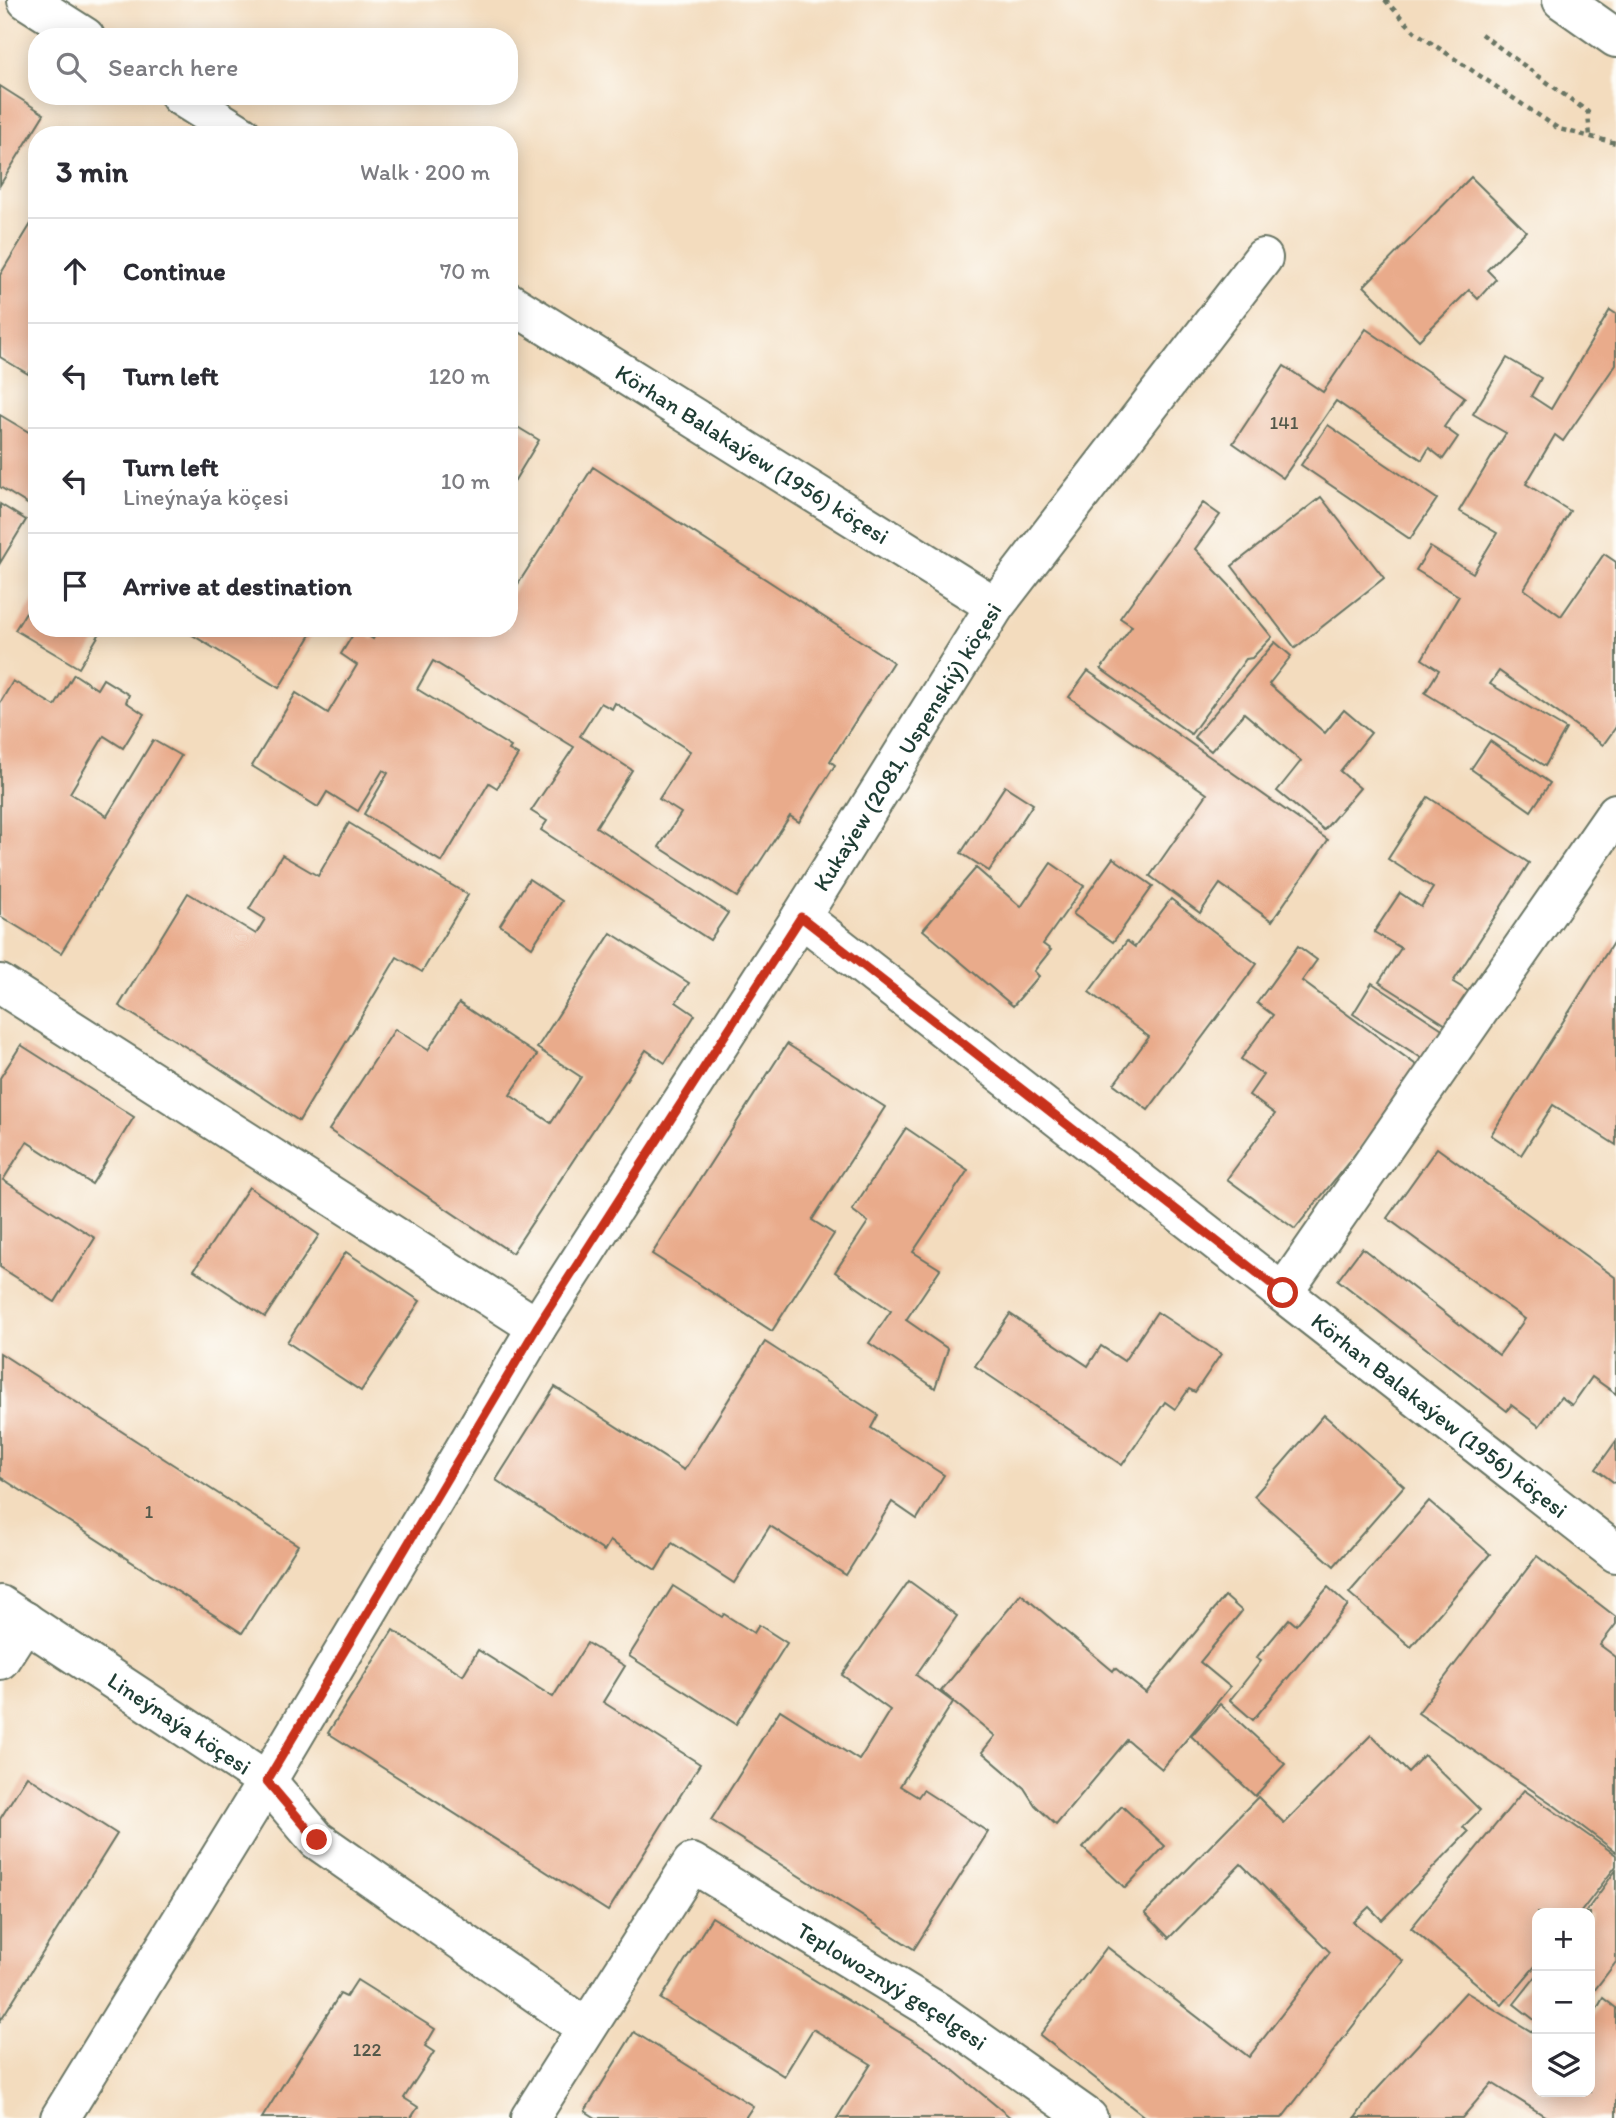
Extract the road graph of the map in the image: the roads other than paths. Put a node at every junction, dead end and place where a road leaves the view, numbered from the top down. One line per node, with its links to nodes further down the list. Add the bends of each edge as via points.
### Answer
1 (27, 0): 3 (street)
2 (1562, 0): 4 (street)
3 (71, 28)
4 (1616, 38)
5 (194, 105): 6 (street)
6 (228, 126)
7 (1263, 258): 9 (street, Kukaýew (2081, Uspenskiý) köçesi)
8 (518, 308): 9 (street, Körhan Balakaýew (1956) köçesi)
9 (995, 606): 11 (street, Kukaýew (2081, Uspenskiý) köçesi)
10 (1616, 813): 13 (street)
11 (801, 917): 13 (street, Körhan Balakaýew (1956) köçesi); 14 (street, Kukaýew (2081, Uspenskiý) köçesi)
12 (0, 984): 14 (street)
13 (1283, 1293): 15 (street, Körhan Balakaýew (1956) köçesi)
14 (537, 1327): 18 (street, Kukaýew (2081, Uspenskiý) köçesi)
15 (1616, 1553)
16 (13, 1613): 17 (street); 18 (street, Lineýnaýa köçesi)
17 (0, 1660)
18 (267, 1781): 19 (street, Lineýnaýa köçesi, via 317,1840); 20 (street, Kukaýew (2081, Uspenskiý) köçesi)
19 (586, 2028): 21 (street); 22 (street, Teplowoznyý geçelgesi, via 692,1863 941,2014)
20 (60, 2118)
21 (530, 2118)
22 (1088, 2118)

